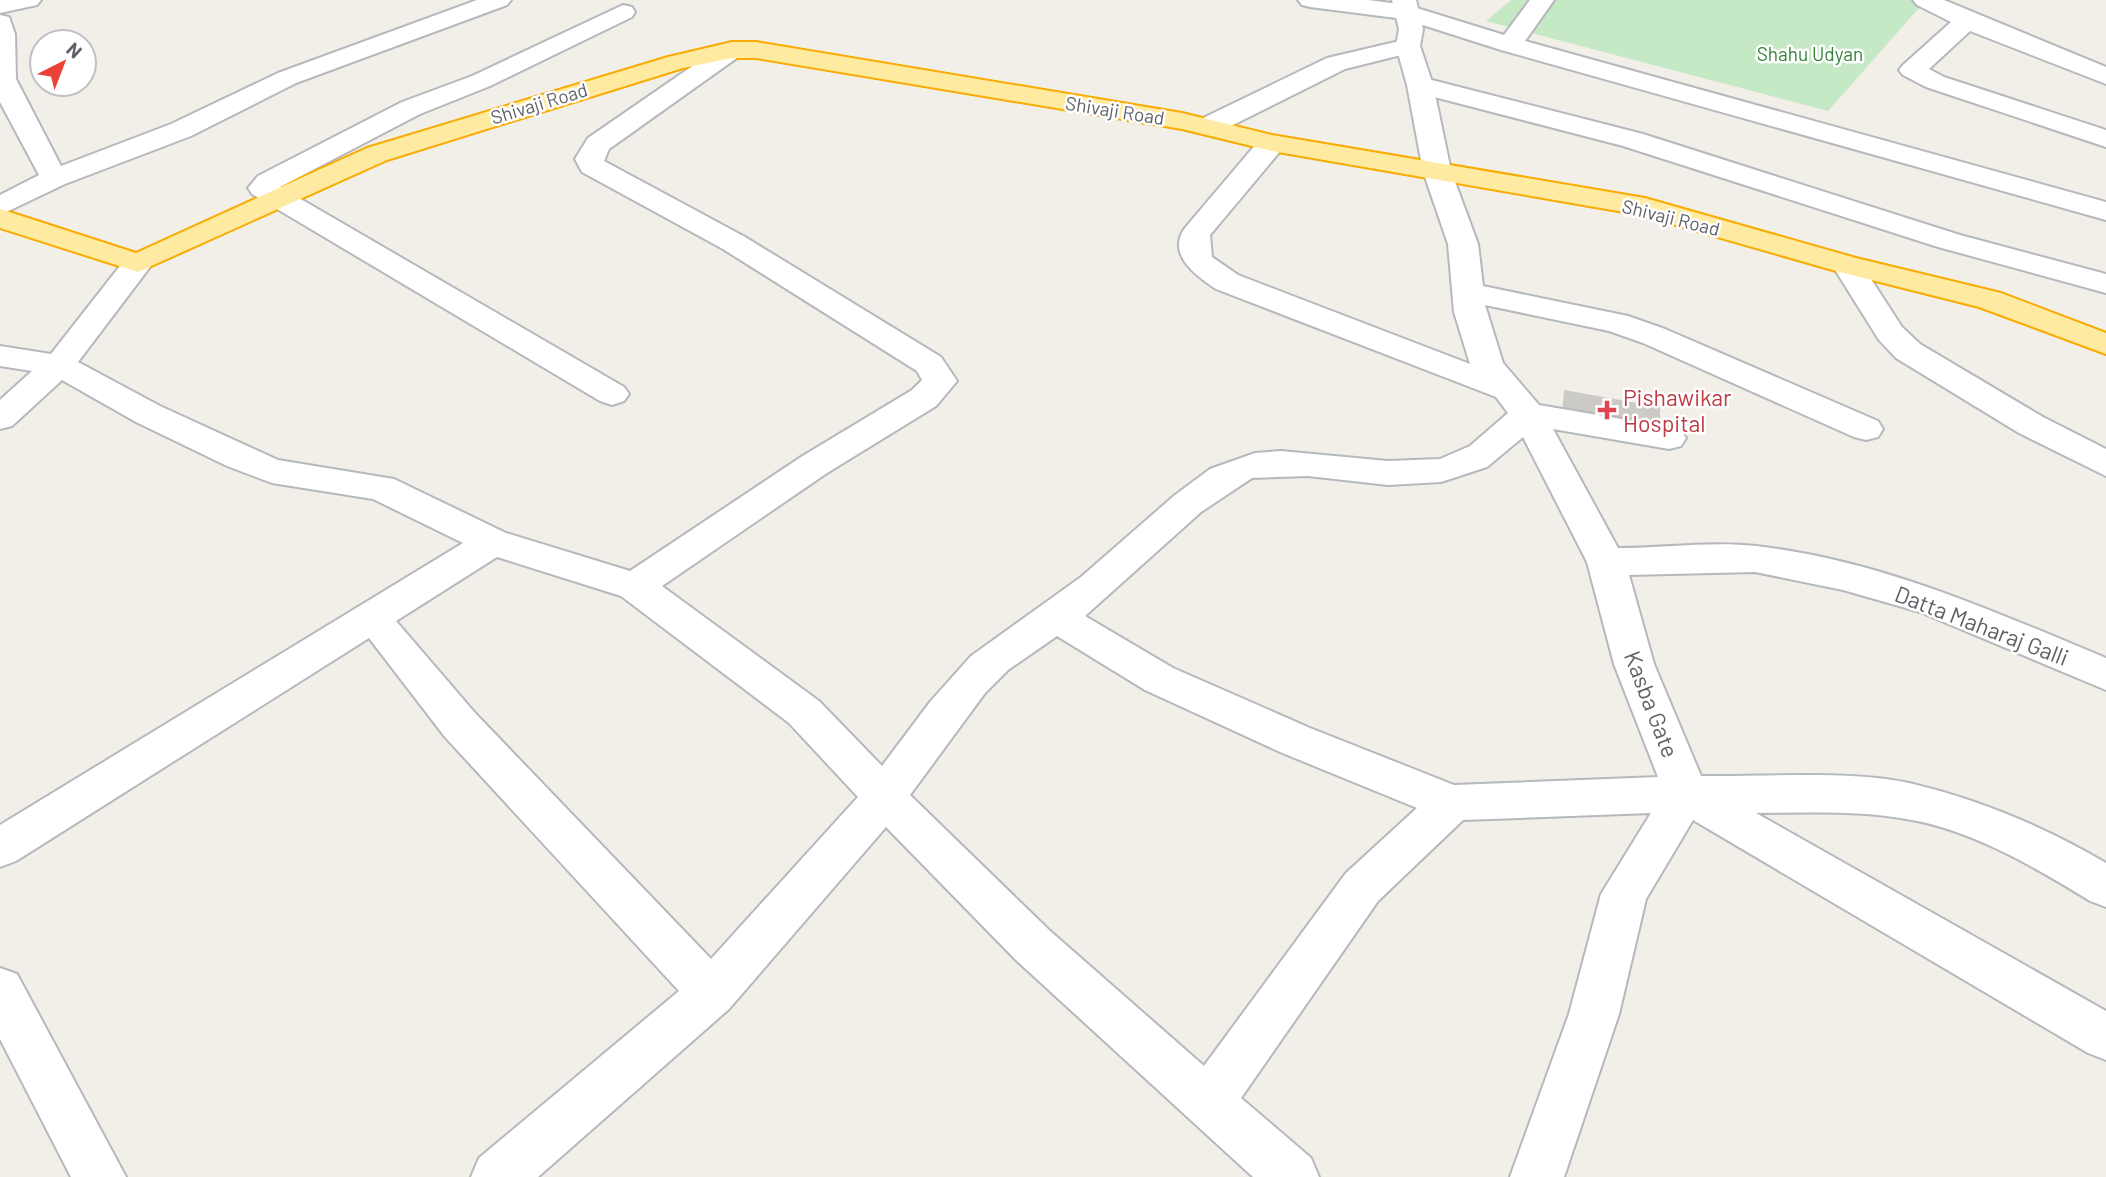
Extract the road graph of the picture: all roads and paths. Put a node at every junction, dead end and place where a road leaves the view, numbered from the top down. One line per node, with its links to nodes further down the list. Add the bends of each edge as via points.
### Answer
1 (29, 0): 6 (street)
2 (499, 0): 23 (street, via 308,69 181,130)
3 (1310, 0): 7 (street)
4 (1542, 0): 11 (street)
5 (1925, 0): 9 (street)
6 (0, 6)
7 (1406, 6): 11 (street); 12 (street, Kasba Gate, via 1411,29)
8 (623, 12): 17 (street, via 481,81)
9 (1967, 21): 15 (street); 20 (street, via 1912,70 1935,82)
10 (0, 22): 14 (street, via 4,33)
11 (1510, 44): 26 (street)
12 (1408, 46): 16 (street, Kasba Gate); 18 (street, via 1336,63)
13 (732, 50): 18 (highway, Shivaji Road, via 756,50); 19 (highway, Shivaji Road); 43 (street, via 598,144 589,159 592,166 734,243 904,360 937,372 940,381 935,390)
14 (0, 72): 23 (street, via 40,159)
15 (2106, 76)
16 (1420, 85): 22 (street, Kasba Gate); 30 (street, via 1633,141 1949,242)
17 (411, 108): 19 (street); 24 (street, via 268,182 262,188)
18 (1209, 126): 21 (highway, Shivaji Road)
19 (443, 132): 24 (highway, Shivaji Road, via 377,153)
20 (2106, 139)
21 (1272, 143): 22 (highway, Shivaji Road); 36 (street, via 1195,234 1192,249 1197,262 1227,282)
22 (1437, 171): 29 (highway, Shivaji Road, via 1645,208); 31 (street, Kasba Gate, via 1463,244)
23 (54, 178): 25 (street)
24 (278, 200): 28 (highway, Shivaji Road); 35 (street)
25 (0, 206)
26 (2106, 211)
27 (0, 218): 28 (highway)
28 (138, 263): 34 (street)
29 (1847, 265): 32 (highway, Shivaji Road, via 1990,300); 40 (street, via 1890,333 1908,351)
30 (2106, 284)
31 (1468, 292): 36 (street, Kasba Gate, via 1487,365); 38 (street, via 1617,323)
32 (2106, 344)
33 (0, 356): 34 (street)
34 (59, 365): 37 (street); 41 (street, via 239,458 272,471 381,488)
35 (612, 394)
36 (1518, 402): 39 (street); 42 (street, Kasba Gate); 44 (street, via 1468,462 1440,471 1384,472 1294,464 1254,465 1228,475)
37 (3, 409)
38 (1866, 429)
39 (1669, 438)
40 (2106, 464)
41 (493, 542): 43 (street); 50 (street)
42 (1606, 562): 46 (street, Datta Maharaj Galli, via 1755,559 1843,576 1932,601); 47 (street, Kasba Gate, via 1634,664)
43 (635, 586): 48 (street, via 804,712)
44 (1056, 617): 48 (street, via 986,666); 49 (street, via 1159,679)
45 (385, 632): 53 (street, via 460,725)
46 (2106, 675)
47 (1686, 794): 49 (street); 51 (street, via 1861,796 1908,801 2006,832); 54 (street); 59 (street, via 1624,894 1594,1014)
48 (885, 797): 53 (street); 55 (street, via 954,870)
49 (1452, 803): 55 (street, via 1362,887)
50 (0, 848)
51 (2106, 887)
52 (0, 990): 56 (street)
53 (712, 993): 57 (street)
54 (2106, 1037)
55 (1208, 1102): 58 (street)
56 (99, 1177)
57 (498, 1177)
58 (1292, 1177)
59 (1537, 1177)

